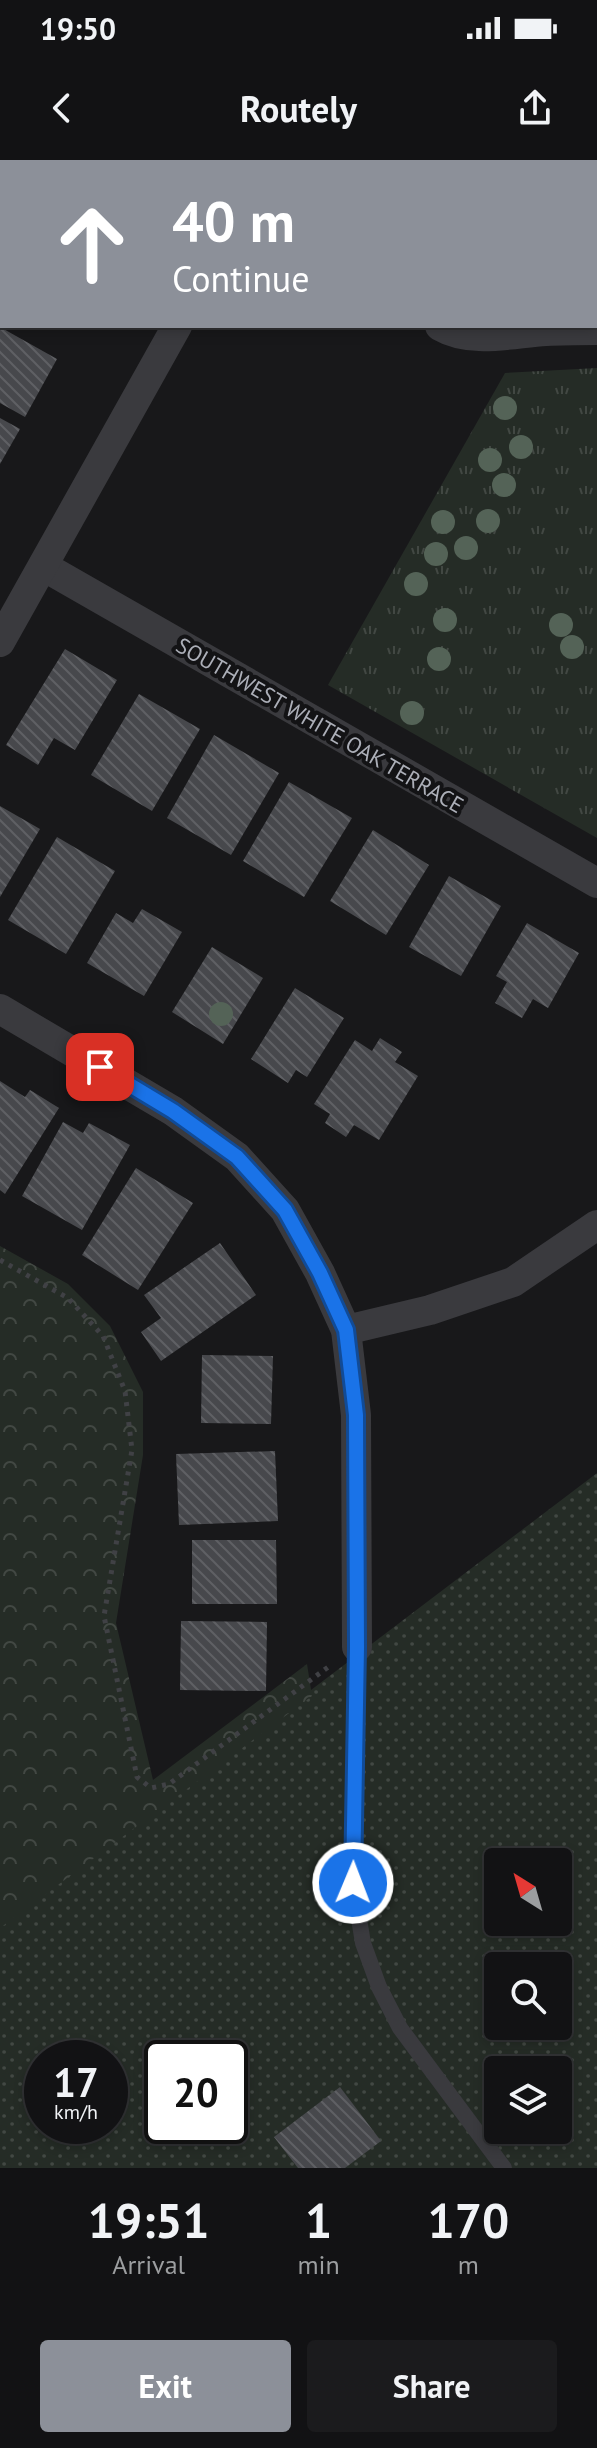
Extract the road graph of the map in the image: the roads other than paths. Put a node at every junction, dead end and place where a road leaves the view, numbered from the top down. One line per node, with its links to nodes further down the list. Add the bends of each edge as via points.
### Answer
1 (176, 328): 4 (street)
2 (444, 328): 3 (street, via 482,336)
3 (597, 330)
4 (43, 566): 5 (street); 6 (street, SOUTHWEST WHITE OAK TERRACE)
5 (0, 642)
6 (597, 883)
7 (0, 1009): 9 (street, via 173,1111 237,1157 285,1210)
8 (597, 1225): 9 (street, via 513,1282)
9 (346, 1330): 10 (street, via 356,1415)
10 (357, 1647): 11 (lane, via 353,1883 363,1943 400,2028)
11 (504, 2168)

